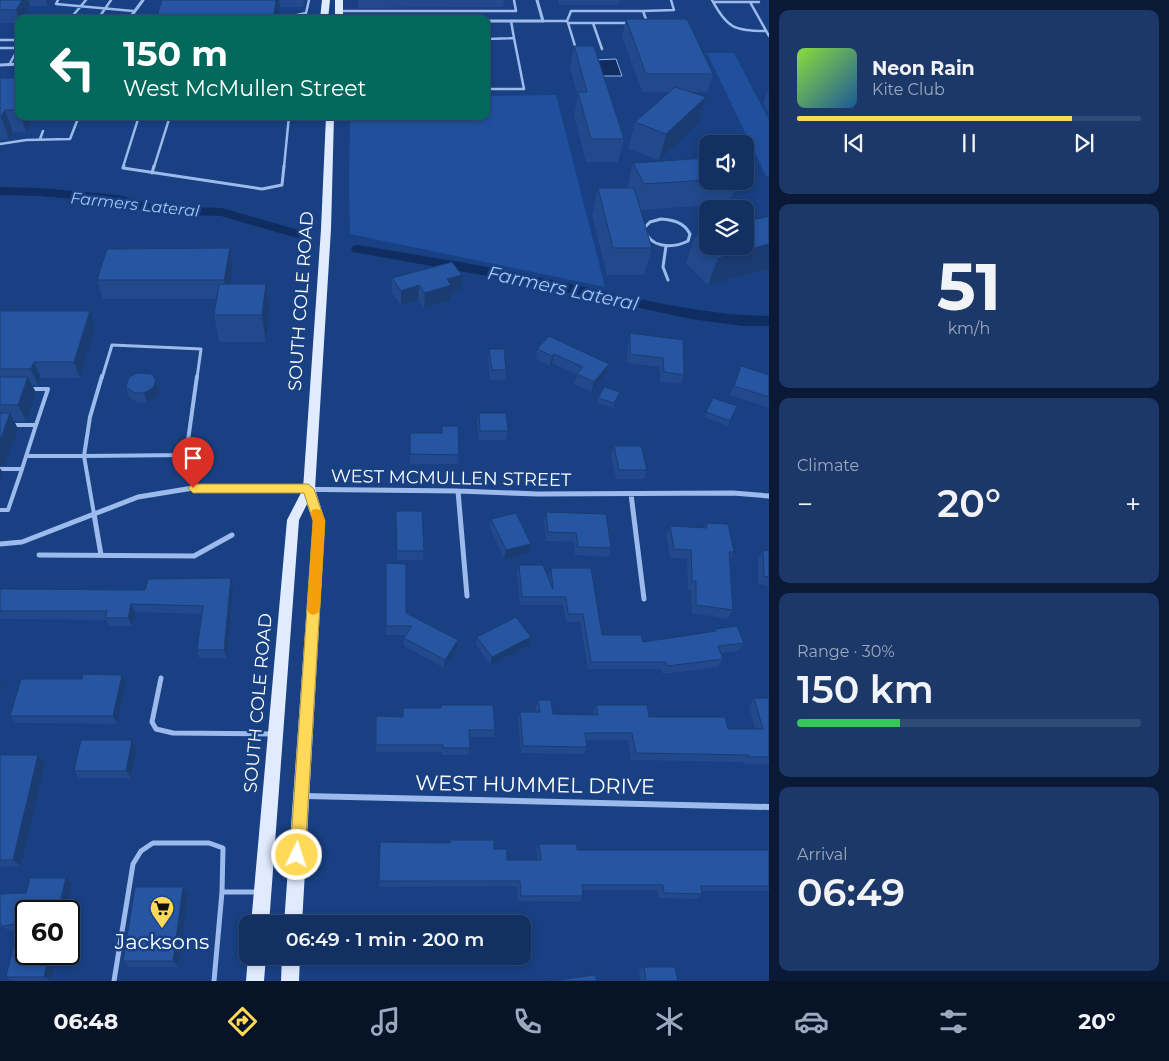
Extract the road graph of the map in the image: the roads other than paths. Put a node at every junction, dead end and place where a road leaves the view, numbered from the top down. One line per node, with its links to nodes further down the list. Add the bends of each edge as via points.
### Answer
1 (58, 0): 14 (lane, via 56,4)
2 (86, 0): 14 (lane)
3 (111, 0): 15 (lane)
4 (143, 0): 16 (street)
5 (309, 0): 22 (lane, via 306,13)
6 (326, 0): 23 (main road)
7 (339, 0): 24 (main road)
8 (514, 0): 17 (lane, via 516,11)
9 (537, 0): 28 (street)
10 (671, 0): 18 (lane, via 674,10)
11 (713, 1): 12 (lane); 33 (lane, via 723,22 730,27)
12 (750, 2): 13 (lane); 33 (lane)
13 (759, 2)
14 (80, 6): 15 (lane); 19 (lane)
15 (105, 9): 16 (lane); 20 (lane)
16 (133, 11): 21 (street)
17 (464, 11): 24 (lane); 25 (lane)
18 (643, 11): 29 (lane, via 571,11); 32 (lane)
19 (72, 15)
20 (101, 15)
21 (131, 15)
22 (297, 15)
23 (324, 15)
24 (338, 15)
25 (464, 15)
26 (490, 21): 27 (street)
27 (510, 21): 28 (street); 36 (lane)
28 (543, 21): 29 (lane)
29 (568, 22): 30 (lane); 41 (lane)
30 (593, 23): 31 (lane); 42 (lane)
31 (629, 23)
32 (647, 23)
33 (766, 32): 34 (lane)
34 (769, 36)
35 (490, 38): 36 (lane)
36 (514, 38): 47 (lane, via 524,89)
37 (0, 40): 38 (lane)
38 (15, 40)
39 (0, 48): 40 (lane)
40 (15, 48)
41 (576, 49)
42 (602, 49)
43 (15, 54): 44 (lane)
44 (9, 64): 45 (street); 46 (street)
45 (15, 64)
46 (0, 65)
47 (490, 89)
48 (77, 120): 54 (lane, via 70,139)
49 (138, 120): 56 (lane, via 123,168)
50 (169, 120): 56 (lane)
51 (289, 120): 56 (lane, via 282,185 262,189)
52 (330, 120): 66 (main road, SOUTH COLE ROAD, via 326,229)
53 (43, 131): 54 (lane)
54 (40, 139): 55 (lane)
55 (0, 144)
56 (152, 174)
57 (666, 246): 57 (lane, via 649,239 644,232 646,225 655,220 668,220 680,223 688,230 690,238 684,244); 58 (lane, via 663,267)
58 (668, 280)
59 (29, 389): 61 (lane, via 48,389)
60 (9, 425): 61 (lane)
61 (36, 425): 62 (lane)
62 (26, 456): 63 (lane); 65 (lane)
63 (84, 456): 63 (lane, via 90,417 112,345 201,349 186,455); 71 (lane)
64 (0, 469): 65 (lane)
65 (22, 469): 70 (lane, via 8,510)
66 (308, 489): 67 (street, WEST MCMULLEN STREET); 71 (street, WEST MCMULLEN STREET, via 193,488 138,497); 79 (main road, SOUTH COLE ROAD, via 293,520); 80 (main road, SOUTH COLE ROAD, via 319,521)
67 (458, 491): 68 (street, WEST MCMULLEN STREET); 76 (street)
68 (631, 494): 69 (street, WEST MCMULLEN STREET); 77 (street)
69 (769, 496)
70 (0, 510)
71 (94, 514): 73 (street, WEST MCMULLEN STREET, via 22,542); 75 (street)
72 (232, 535): 75 (street, via 194,556)
73 (0, 544)
74 (39, 555): 75 (street)
75 (101, 556)
76 (467, 596)
77 (644, 599)
78 (161, 678): 79 (lane, via 152,722 156,729 173,733)
79 (275, 734): 83 (main road, SOUTH COLE ROAD)
80 (301, 796): 81 (street, WEST HUMMEL DRIVE); 85 (main road, SOUTH COLE ROAD)
81 (769, 807)
82 (222, 892): 83 (lane); 88 (lane, via 223,848 208,842 153,843 141,851 134,864); 89 (lane)
83 (262, 892): 84 (main road, SOUTH COLE ROAD)
84 (261, 915)
85 (294, 915)
86 (256, 965): 90 (main road)
87 (291, 965): 91 (main road)
88 (114, 981)
89 (214, 981)
90 (255, 981)
91 (290, 981)

